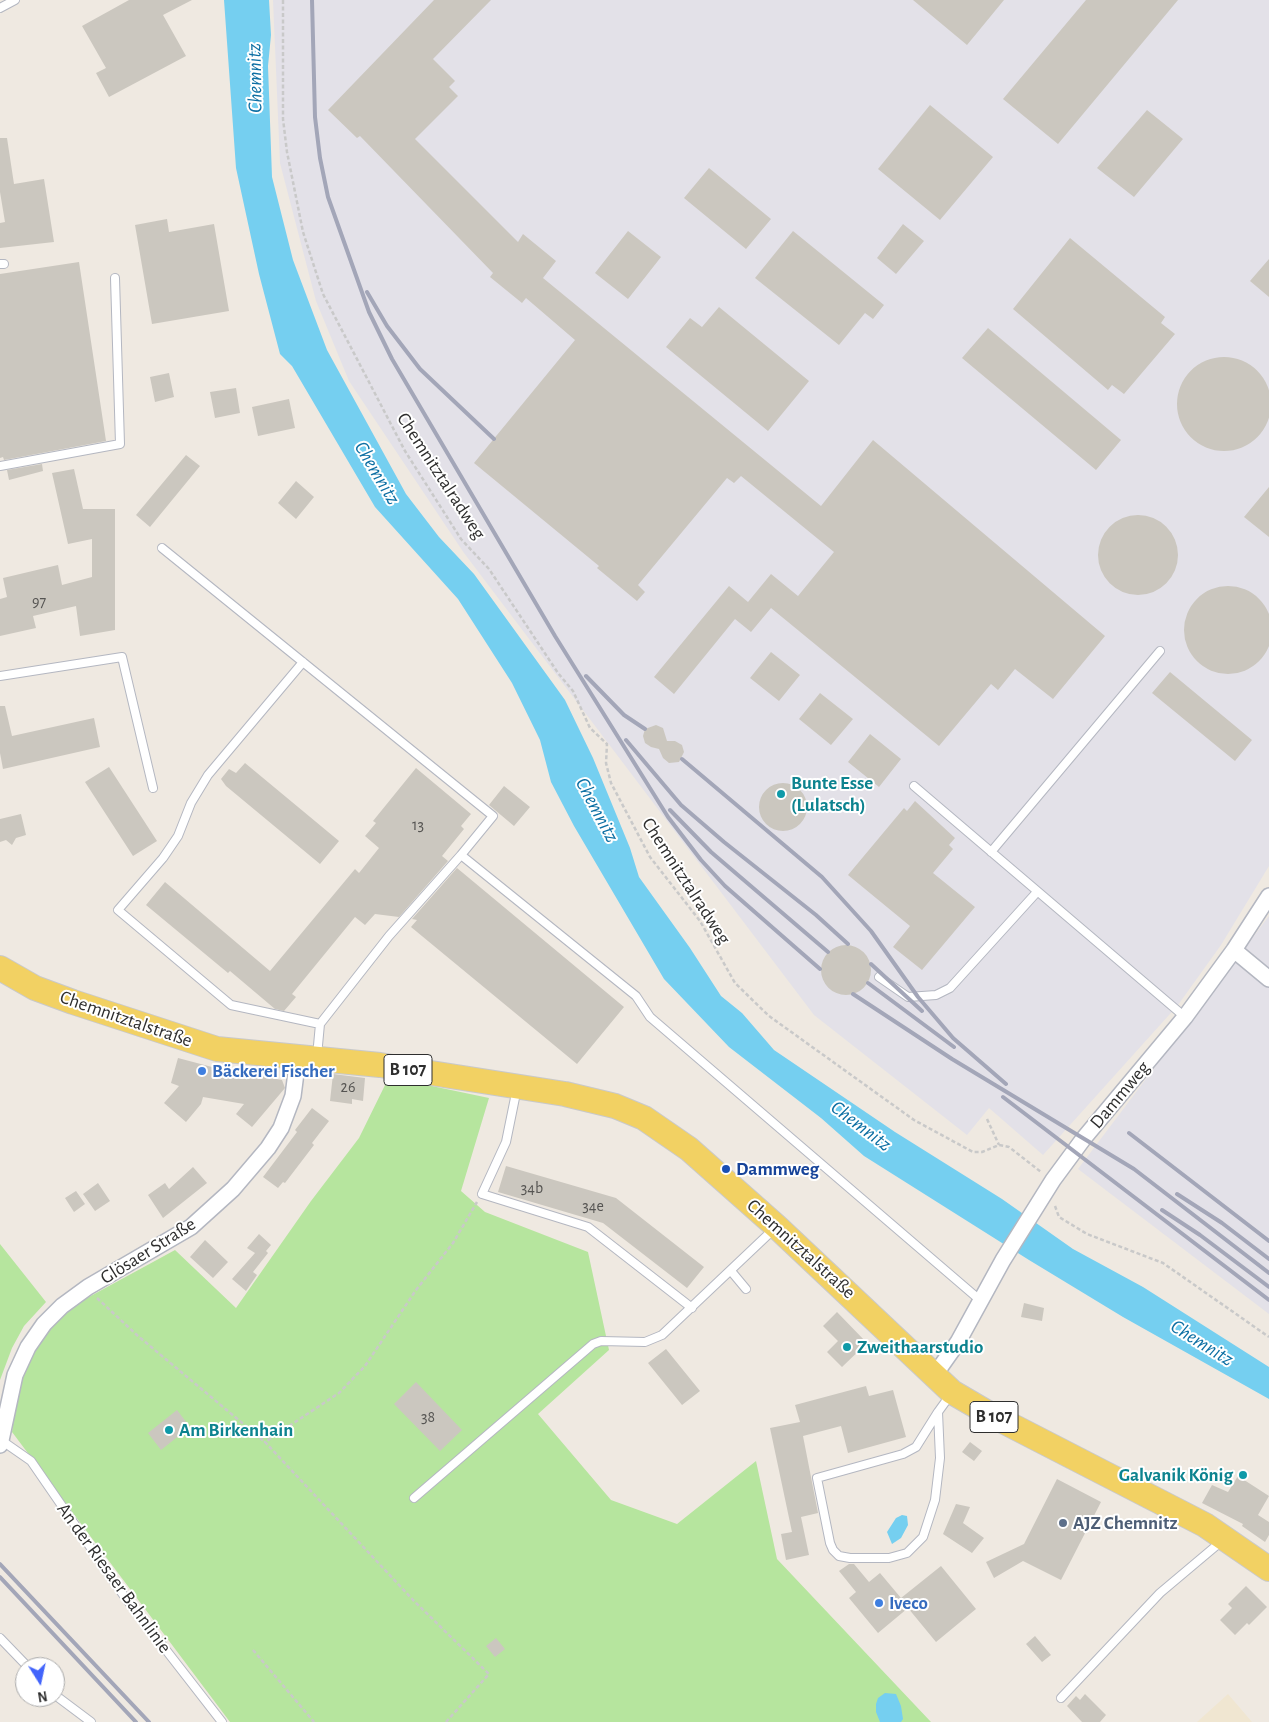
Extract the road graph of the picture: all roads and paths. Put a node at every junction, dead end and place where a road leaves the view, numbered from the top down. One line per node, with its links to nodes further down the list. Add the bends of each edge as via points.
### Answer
1 (14, 0): 3 (lane)
2 (283, 0): 25 (path, Chemnitztalradweg, via 283,119 287,152 303,232 323,294 405,451 461,539 503,589 573,691 590,728 607,744 606,763 611,784 650,857 700,922 735,983 769,1016 914,1120 964,1148 978,1152)
3 (0, 8)
4 (115, 278): 5 (lane, via 120,444)
5 (0, 466)
6 (162, 548): 8 (lane)
7 (1160, 651): 12 (lane)
8 (303, 662): 13 (lane, via 493,816); 21 (lane, via 208,775 191,803 178,836 118,910 231,1005)
9 (0, 676): 11 (lane, via 122,657)
10 (914, 786): 12 (lane)
11 (154, 788)
12 (991, 852): 14 (lane)
13 (461, 854): 21 (lane, via 389,936); 32 (lane, via 636,996 650,1017)
14 (1037, 892): 18 (lane, via 950,988 936,996 908,997); 20 (lane)
15 (1269, 896): 16 (street, Dammweg)
16 (1234, 950): 19 (street); 20 (street, Dammweg)
17 (0, 968): 22 (main road, Chemnitztalstraße / B 107, via 35,988 200,1044 240,1053)
18 (879, 977)
19 (1269, 979)
20 (1185, 1017): 26 (street, Dammweg)
21 (320, 1024): 22 (lane)
22 (307, 1058): 23 (main road, Chemnitztalstraße / B 107, via 380,1065); 30 (street, Glösaer Straße, via 280,1128 268,1148 233,1189 212,1210 169,1242)
23 (518, 1086): 27 (lane, via 506,1142); 28 (main road, Chemnitztalstraße / B 107, via 597,1100 644,1118 689,1149)
24 (988, 1119): 25 (path)
25 (1000, 1144): 26 (path, via 1009,1147)
26 (1053, 1180): 32 (street, Dammweg, via 1002,1260); 34 (path, via 1063,1188 1055,1206 1059,1216 1087,1234 1163,1263)
27 (482, 1194): 33 (lane, via 588,1227); 39 (path, via 453,1243 416,1290 366,1366 339,1393)
28 (777, 1227): 29 (lane); 35 (main road, Chemnitztalstraße / B 107)
29 (731, 1271): 31 (lane); 33 (lane)
30 (88, 1287): 38 (street, Glösaer Straße, via 62,1306 28,1347 15,1375); 39 (path, via 138,1336)
31 (746, 1289)
32 (981, 1301): 35 (street, Dammweg)
33 (692, 1308): 40 (lane, via 662,1335 645,1342 602,1341 592,1344)
34 (1269, 1337)
35 (934, 1376): 36 (main road, Chemnitztalstraße / B 107)
36 (952, 1392): 37 (lane); 41 (main road, Chemnitztalstraße / B 107)
37 (938, 1412): 37 (lane, via 916,1446 903,1454 818,1478 830,1543 840,1556 889,1558 907,1553 923,1537 935,1500 940,1458)
38 (0, 1442): 49 (lane, An der Riesaer Bahnlinie, via 31,1460 124,1596)
39 (265, 1442): 51 (path, via 413,1600 488,1674)
40 (414, 1498)
41 (1226, 1538): 42 (main road, Chemnitztalstraße / B 107); 46 (lane, via 1160,1593)
42 (1269, 1569)
43 (0, 1638): 45 (lane)
44 (253, 1650): 50 (path)
45 (18, 1657)
46 (1061, 1698)
47 (65, 1702): 48 (lane)
48 (91, 1722)
49 (222, 1722)
50 (314, 1722)
51 (446, 1722)

